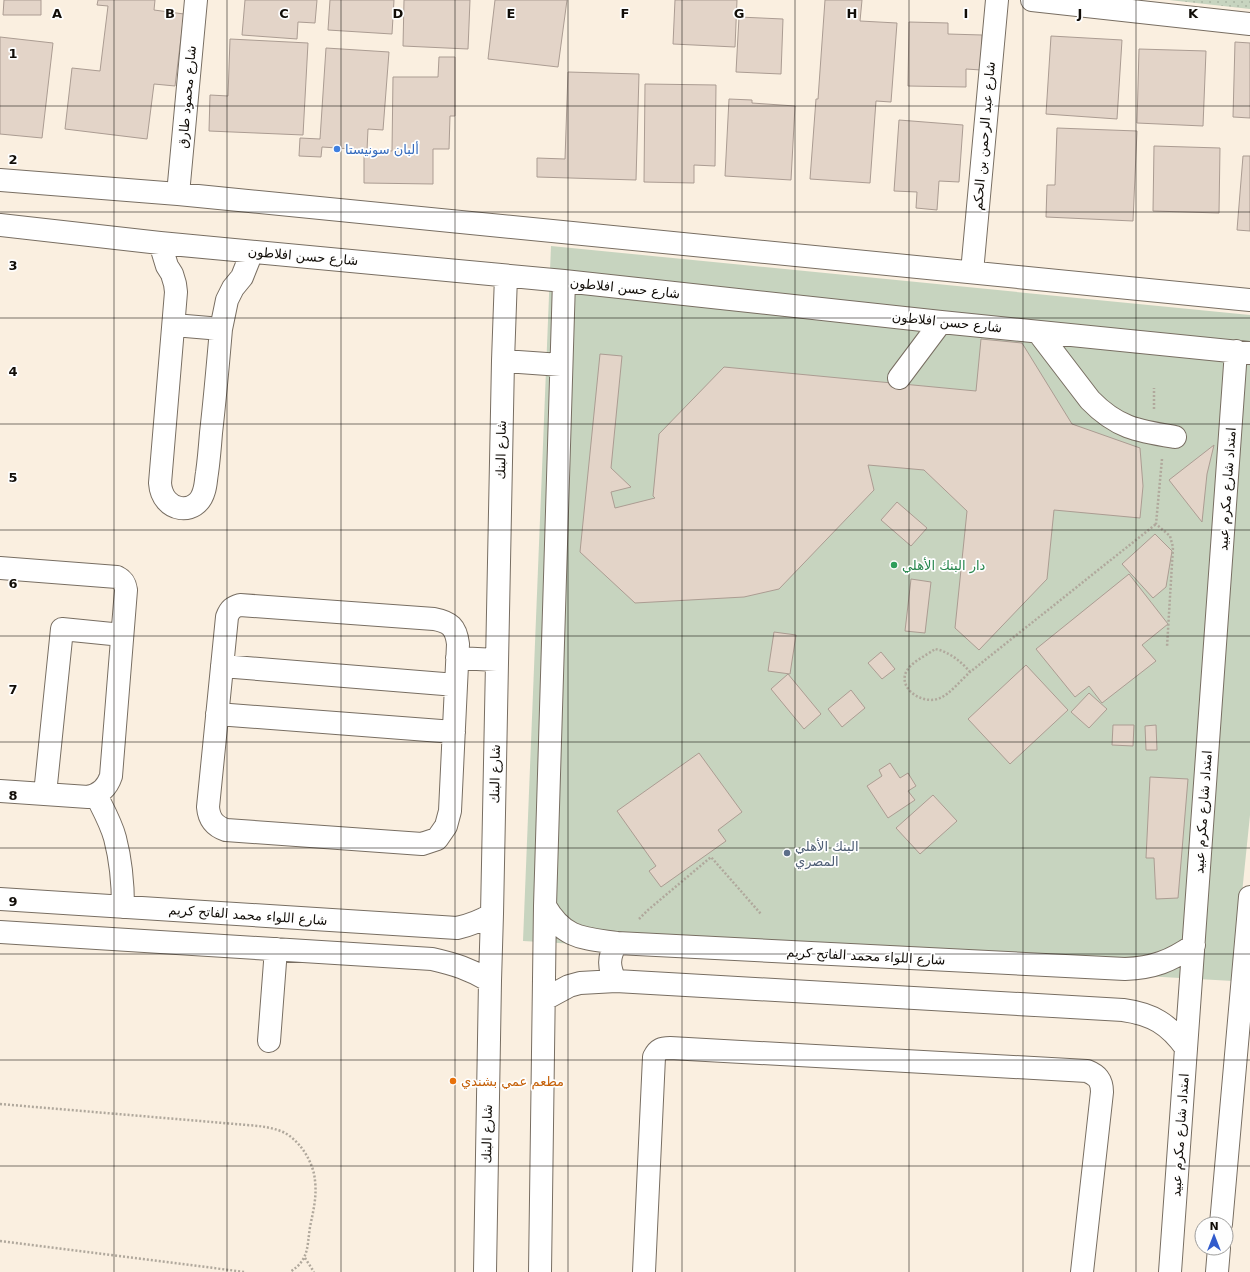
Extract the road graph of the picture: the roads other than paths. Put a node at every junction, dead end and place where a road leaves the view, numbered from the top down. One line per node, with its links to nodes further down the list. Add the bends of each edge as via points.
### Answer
1 (196, 0): 6 (street, شارع محمود طارق)
2 (997, 0): 10 (street, شارع عبد الرحمن بن الحكم)
3 (1032, 0): 4 (street)
4 (1250, 24)
5 (0, 180): 6 (street)
6 (178, 194): 10 (street)
7 (0, 225): 8 (street, شارع حسن افلاطون)
8 (160, 243): 9 (street, شارع حسن افلاطون); 15 (street, via 166,266 175,284)
9 (252, 252): 11 (street, شارع حسن افلاطون); 16 (street, via 242,277 227,300)
10 (972, 272): 13 (street)
11 (506, 276): 12 (street, شارع حسن افلاطون); 19 (street, شارع البنك)
12 (564, 281): 14 (street, شارع حسن افلاطون); 20 (street)
13 (1250, 300)
14 (941, 322): 17 (street, شارع حسن افلاطون); 21 (street)
15 (174, 325): 16 (street); 16 (street, via 160,483 164,498 176,507 183,508 197,503 205,490)
16 (221, 329)
17 (1038, 332): 18 (street, شارع حسن افلاطون); 23 (street, via 1100,410 1123,426)
18 (1243, 352): 22 (street, امتداد شارع مكرم عبيد)
19 (503, 361): 20 (street); 27 (street, شارع البنك)
20 (561, 365): 37 (street)
21 (898, 378)
22 (1242, 396): 43 (street, امتداد شارع مكرم عبيد)
23 (1175, 437)
24 (0, 568): 25 (street, via 122,579 126,590)
25 (122, 635): 33 (street, via 62,629); 34 (street, via 111,776 103,790)
26 (457, 658): 27 (street); 28 (street, via 457,634 443,620 240,605 229,611 227,616); 29 (street)
27 (497, 660): 39 (street, شارع البنك)
28 (222, 666): 29 (street); 30 (street)
29 (456, 685): 31 (street)
30 (217, 714): 31 (street); 31 (street, via 208,807 213,822 226,830 422,844 437,839 446,826 450,811)
31 (454, 732)
32 (0, 791): 33 (street)
33 (46, 794): 34 (street, via 88,797)
34 (96, 795): 38 (street, via 115,838 122,878)
35 (1250, 897): 48 (street)
36 (0, 899): 38 (street, شارع اللواء محمد الفاتح كريم)
37 (545, 906): 42 (street, شارع اللواء محمد الفاتح كريم, via 551,917 569,933); 49 (street)
38 (123, 907): 40 (street, شارع اللواء محمد الفاتح كريم)
39 (492, 914): 40 (street, شارع اللواء محمد الفاتح كريم, via 471,925 457,928); 46 (street, شارع البنك)
40 (442, 927): 45 (street, via 446,933 446,947 438,957)
41 (0, 932): 44 (street)
42 (617, 943): 43 (street, شارع اللواء محمد الفاتح كريم, via 1125,969 1139,969 1168,961); 47 (street, via 610,958 612,974)
43 (1194, 944): 51 (street, امتداد شارع مكرم عبيد)
44 (276, 949): 45 (street); 50 (street)
45 (432, 959): 46 (street, via 462,966)
46 (490, 981): 54 (street, شارع البنك)
47 (616, 981): 49 (street, via 580,983); 51 (street, via 1123,1010 1152,1017 1177,1035)
48 (1246, 982): 52 (street)
49 (545, 999): 55 (street)
50 (269, 1041)
51 (1186, 1048): 58 (street, امتداد شارع مكرم عبيد)
52 (1222, 1216)
53 (1218, 1256): 59 (street)
54 (485, 1272)
55 (540, 1272)
56 (644, 1272): 57 (street, via 654,1057 662,1048 1087,1070 1095,1074 1102,1083 1102,1092)
57 (1082, 1272)
58 (1170, 1272)
59 (1217, 1272)

